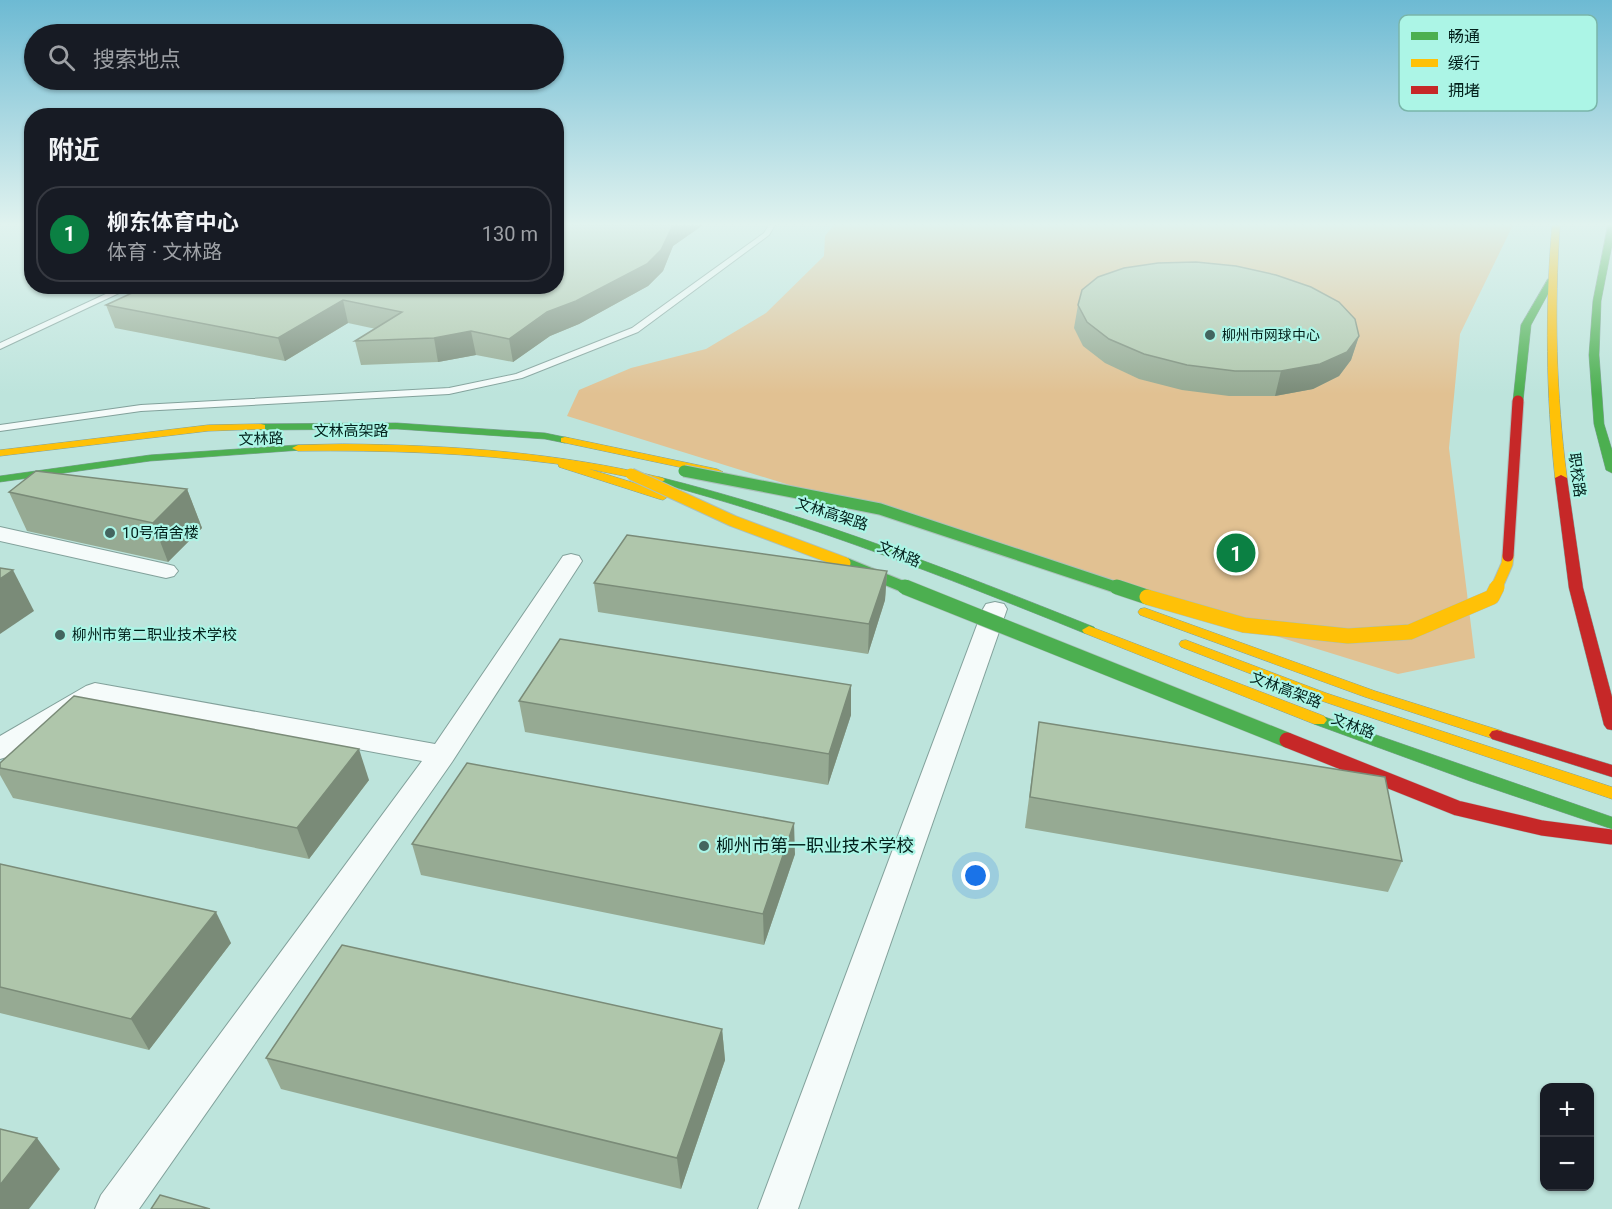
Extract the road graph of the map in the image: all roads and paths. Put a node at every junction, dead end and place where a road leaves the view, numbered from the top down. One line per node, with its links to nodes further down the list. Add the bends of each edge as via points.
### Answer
1 (701, 281): 6 (lane, via 634,330 519,376 449,391 141,408)
2 (1551, 281): 10 (main road, bridge, via 1526,325 1504,572 1492,597 1410,632 1348,636 1244,625 880,509); 20 (main road, 职校路, via 1555,433 1576,588)
3 (1601, 281): 9 (main road, via 1594,355 1599,424)
4 (113, 294): 5 (lane)
5 (0, 346)
6 (0, 428)
7 (0, 453): 23 (main road, 文林路, via 208,428 397,426 545,436 838,501 1370,694)
8 (0, 466): 10 (main road, 文林高架路, via 167,443 313,435 530,443)
9 (1612, 470)
10 (684, 471): 14 (main road, 文林高架路, bridge, via 794,497)
11 (631, 474): 12 (main road, 文林高架路, via 569,461 358,446 151,458); 25 (main road, 文林高架路, bridge, via 677,483 888,550 1311,718); 26 (main road, bridge, via 734,521 1457,808 1542,828)
12 (0, 479)
13 (0, 485): 18 (main road, 文林路, via 202,457 404,451 565,466 860,556)
14 (865, 521)
15 (0, 534): 17 (street)
16 (571, 561): 22 (street)
17 (166, 571)
18 (995, 609): 26 (main road, 文林路); 28 (street)
19 (1177, 640): 24 (main road, 文林高架路, via 1321,696)
20 (1612, 725)
21 (0, 749): 22 (street, via 95,692)
22 (442, 755): 27 (street)
23 (1612, 771)
24 (1612, 793)
25 (1612, 822)
26 (1612, 838)
27 (115, 1209)
28 (778, 1209)

